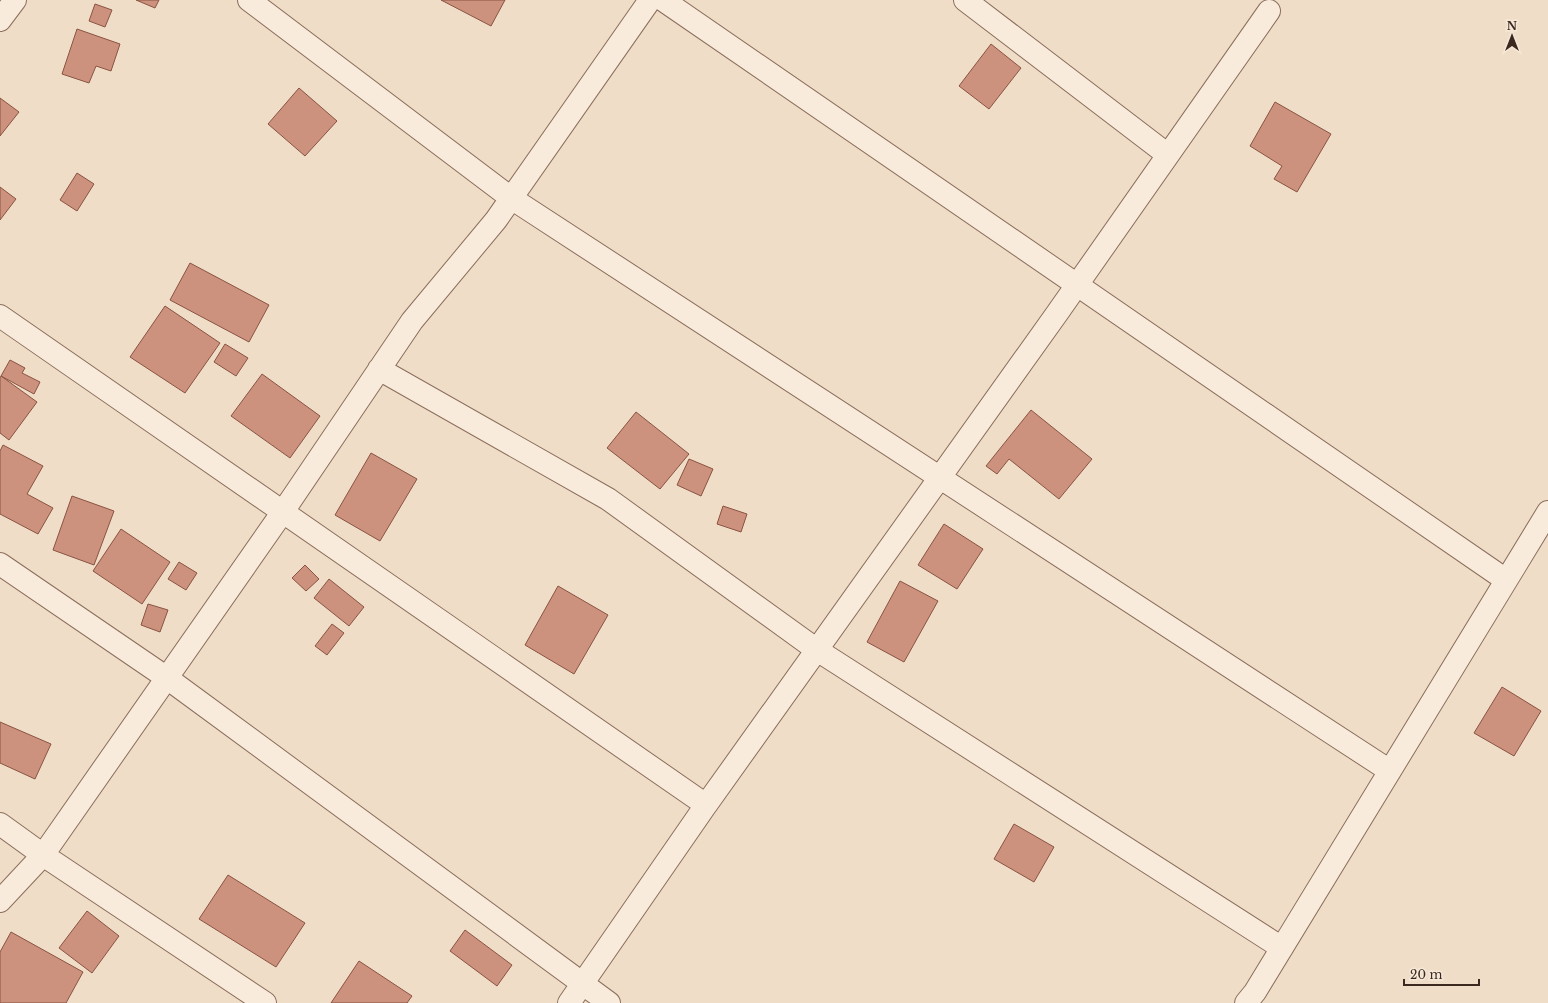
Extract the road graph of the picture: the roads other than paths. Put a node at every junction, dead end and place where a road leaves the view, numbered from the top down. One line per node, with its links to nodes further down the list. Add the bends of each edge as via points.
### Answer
1 (15, 0): 7 (street)
2 (249, 0): 9 (street)
3 (650, 0): 9 (street)
4 (663, 0): 10 (street)
5 (965, 0): 8 (street)
6 (1269, 12): 8 (street)
7 (0, 20)
8 (1168, 155): 10 (street)
9 (511, 198): 12 (street, via 496,220 412,321); 13 (street)
10 (1077, 285): 13 (street); 17 (street)
11 (0, 316): 15 (street)
12 (380, 369): 15 (street); 18 (street, via 608,499)
13 (940, 478): 18 (street); 20 (street)
14 (1548, 512): 17 (street)
15 (282, 513): 19 (street); 21 (street)
16 (0, 564): 19 (street)
17 (1506, 580): 20 (street)
18 (817, 650): 21 (street); 25 (street)
19 (167, 678): 23 (street); 26 (street)
20 (1390, 771): 25 (street)
21 (706, 805): 26 (street)
22 (0, 824): 23 (street)
23 (43, 855): 24 (street); 27 (street)
24 (0, 901)
25 (1282, 948): 30 (street)
26 (582, 983): 28 (street); 29 (street)
27 (265, 1003)
28 (569, 1003)
29 (609, 1003)
30 (1246, 1003)

